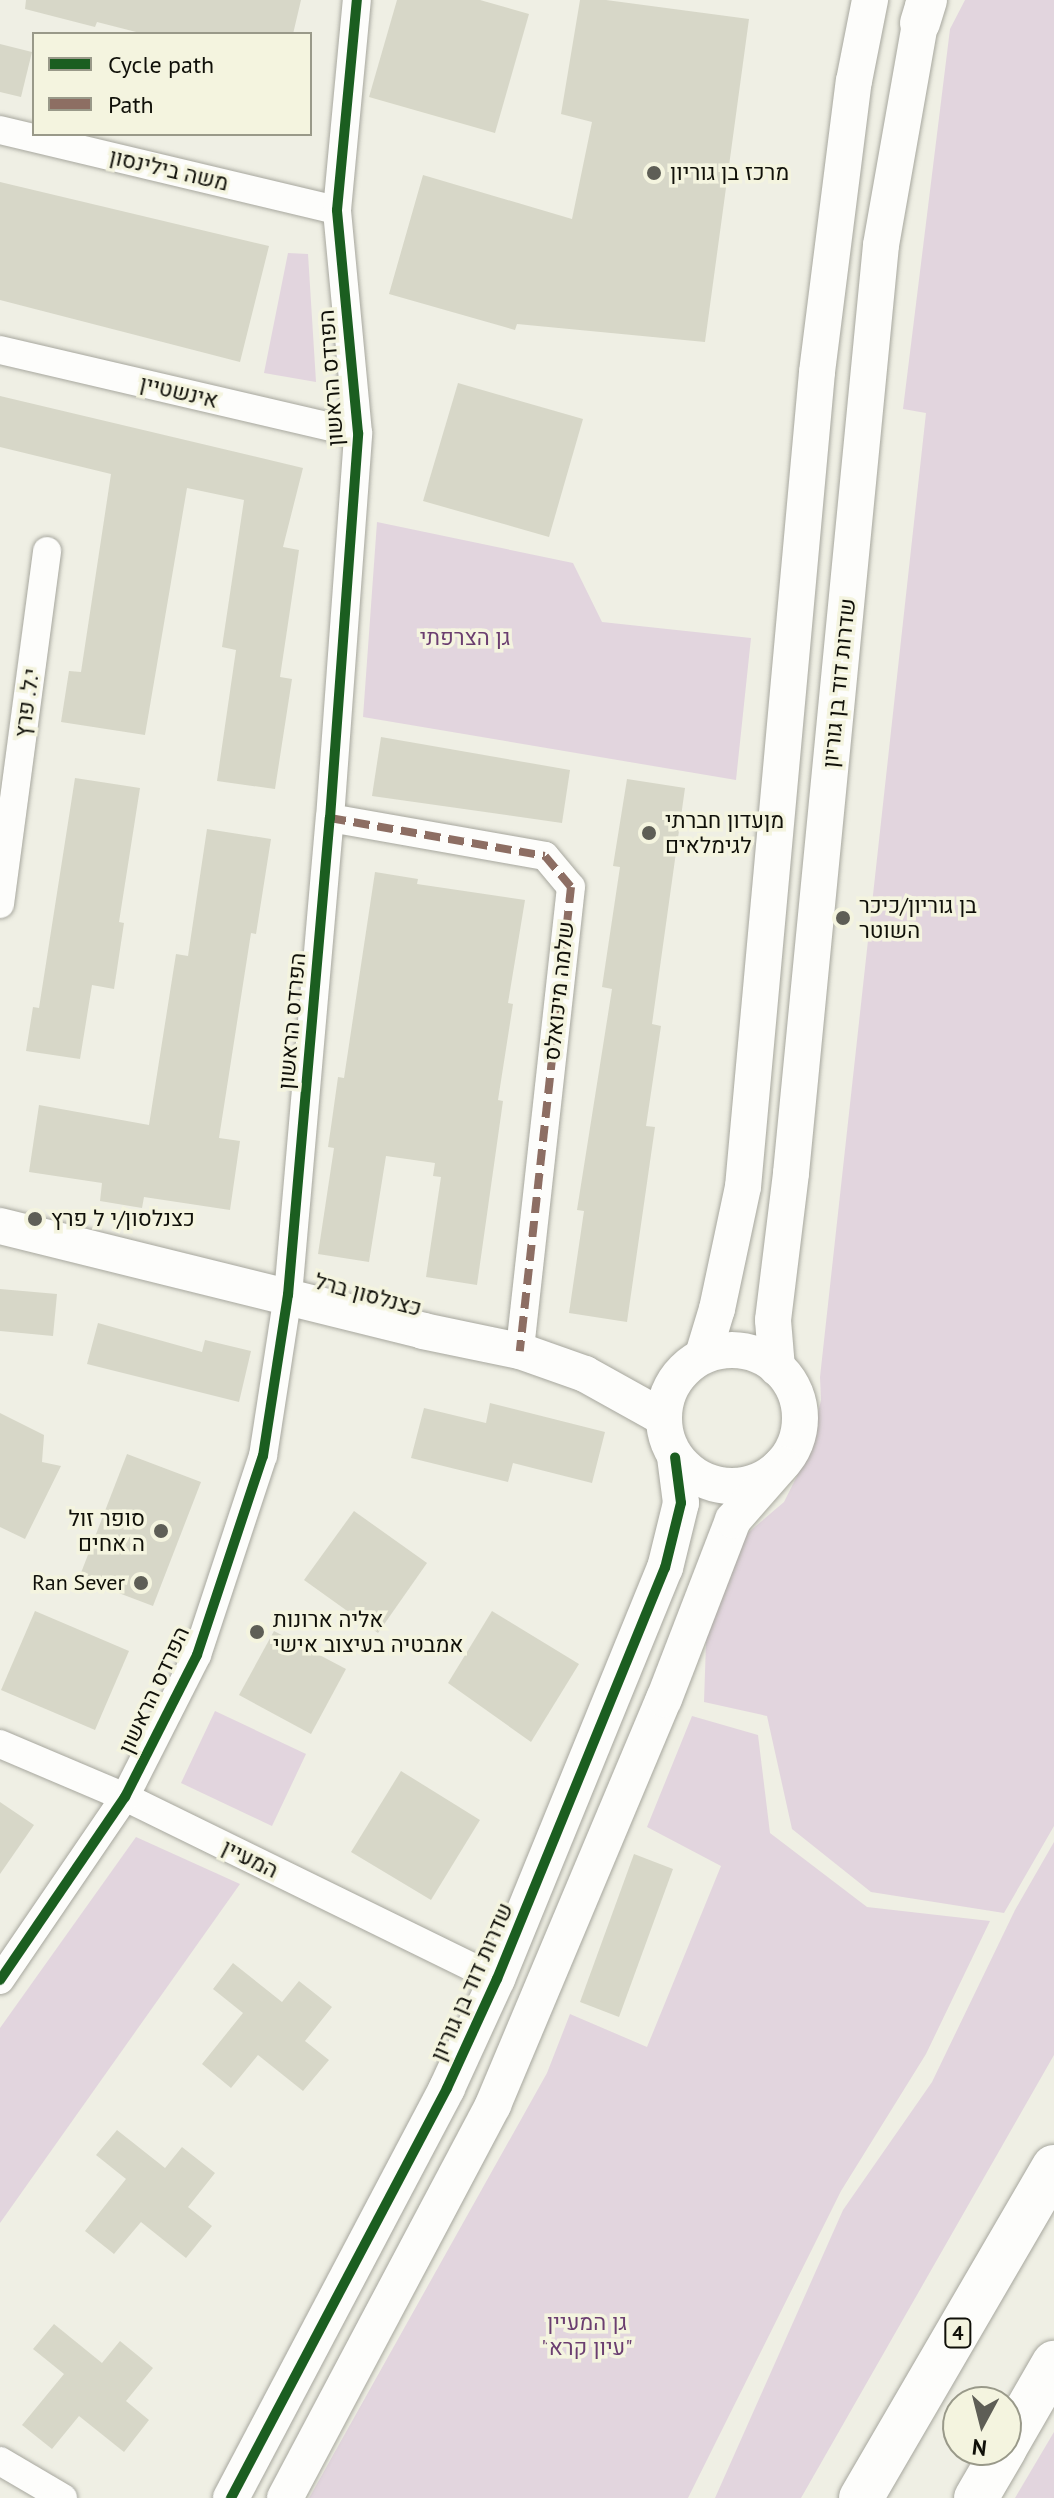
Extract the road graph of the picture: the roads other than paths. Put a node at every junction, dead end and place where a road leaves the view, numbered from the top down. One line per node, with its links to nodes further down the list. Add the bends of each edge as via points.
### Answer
1 (357, 0): 5 (street, הפרדס הראשון)
2 (870, 0): 14 (street, via 854,81 817,372 743,1187 717,1309)
3 (924, 8): 15 (street, שדרות דוד בן גוריון, via 881,245 773,1320)
4 (0, 130): 5 (street, משה בילינסון)
5 (337, 210): 7 (street, הפרדס הראשון)
6 (0, 350): 7 (street, אינשטיין)
7 (358, 433): 9 (street, הפרדס הראשון)
8 (47, 551): 10 (street, י.ל. פרץ)
9 (330, 818): 12 (street, הפרדס הראשון); 13 (street, שלמה מיכואלס, via 545,856 571,887)
10 (0, 904)
11 (0, 1226): 12 (street, כצנלסון ברל)
12 (288, 1295): 13 (street, כצנלסון ברל); 21 (street, הפרדס הראשון, via 263,1456 197,1655)
13 (520, 1351): 16 (street, כצנלסון ברל)
14 (693, 1363): 15 (street, via 737,1349 761,1355); 16 (street, כצנלסון ברל); 17 (street, via 672,1384)
15 (777, 1368): 19 (street, via 794,1388 801,1411 798,1436)
16 (585, 1374): 17 (street, כצנלסון ברל)
17 (664, 1418): 18 (street)
18 (675, 1457): 19 (street, via 705,1481 732,1486 763,1479); 22 (street, שדרות דוד בן גוריון, via 681,1503 665,1568)
19 (782, 1464): 31 (street, via 733,1520 658,1714 493,2105)
20 (0, 1744): 21 (street, המעיין)
21 (125, 1797): 22 (street, המעיין); 23 (street, הפרדס הראשון)
22 (497, 1979): 30 (street, שדרות דוד בן גוריון, via 447,2088)
23 (0, 1980)
24 (1054, 2167): 32 (highway, 4)
25 (1054, 2363): 26 (highway)
26 (1022, 2419)
27 (0, 2461): 29 (street)
28 (995, 2466): 33 (highway)
29 (63, 2498)
30 (231, 2498)
31 (285, 2498)
32 (861, 2498)
33 (976, 2498)

